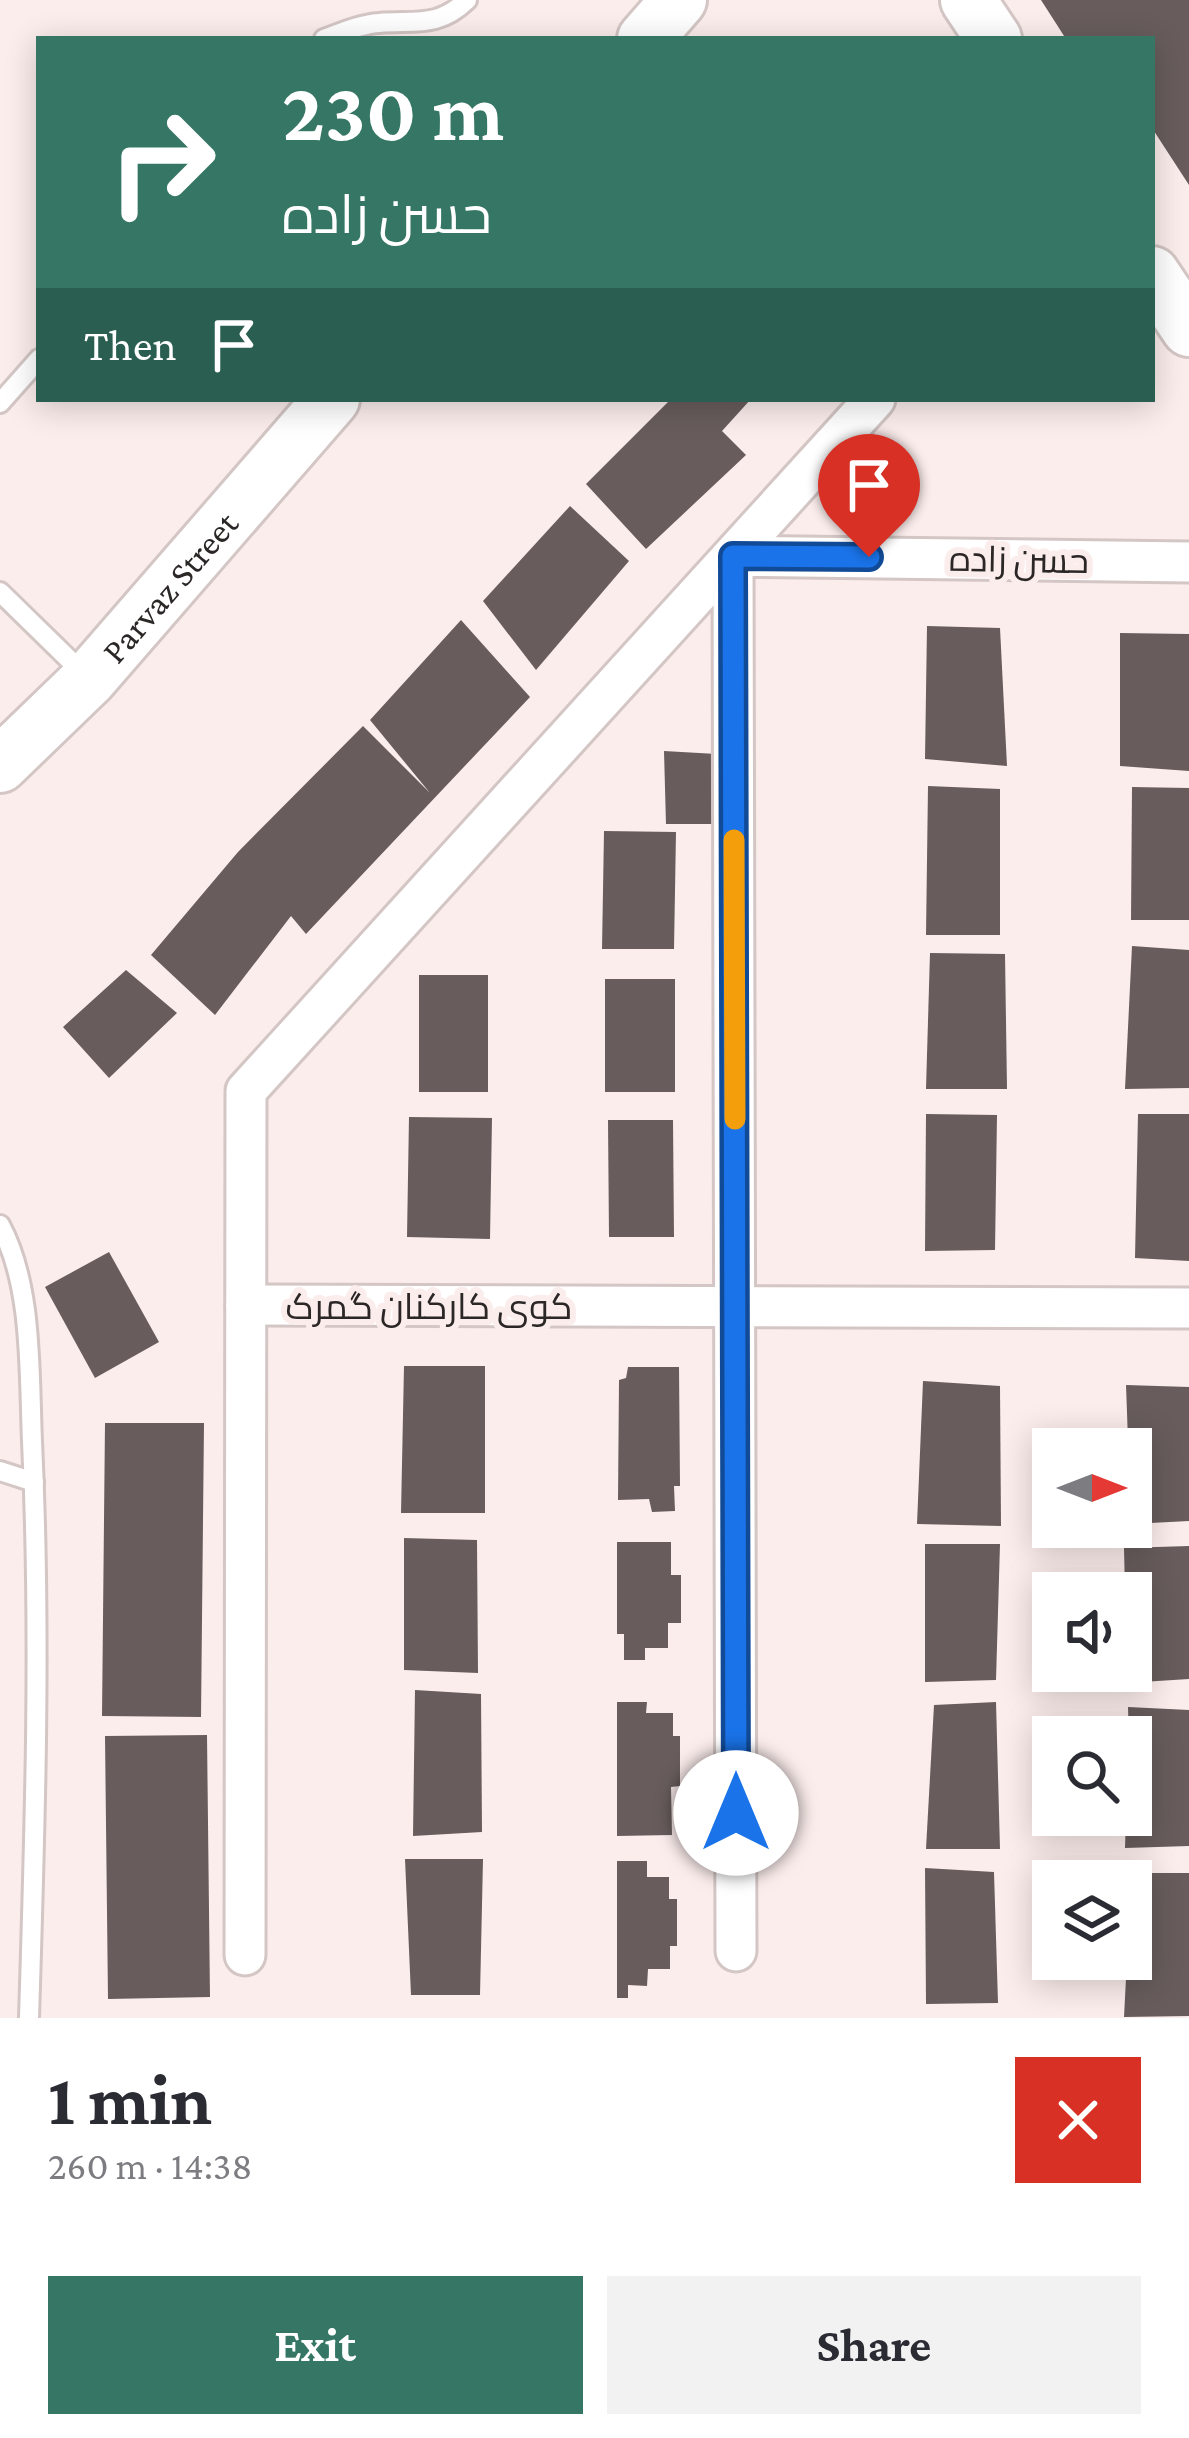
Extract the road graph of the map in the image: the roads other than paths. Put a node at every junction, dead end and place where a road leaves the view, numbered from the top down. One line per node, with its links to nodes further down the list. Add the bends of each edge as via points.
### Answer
1 (467, 0): 4 (lane, via 449,17)
2 (679, 0): 5 (main road)
3 (968, 0): 6 (main road)
4 (334, 36)
5 (648, 36)
6 (992, 36)
7 (1155, 278): 8 (main road)
8 (1189, 328)
9 (36, 362): 12 (lane)
10 (329, 402): 16 (main road, Parvaz Street)
11 (872, 402): 13 (street)
12 (0, 403)
13 (733, 556): 14 (street, حسن زاده); 19 (street, via 246,1091); 20 (street)
14 (1189, 562)
15 (0, 592): 16 (lane)
16 (89, 679): 17 (main road, Parvaz Street)
17 (0, 765)
18 (0, 1225): 23 (lane, via 27,1342)
19 (246, 1305): 20 (street, کوی کارکنان گمرک); 25 (street, کوی کارکنان گمرک)
20 (736, 1307): 21 (street, کوی کارکنان گمرک); 24 (street)
21 (1189, 1308)
22 (0, 1471): 23 (lane)
23 (34, 1483): 26 (lane, via 40,1629)
24 (736, 1951)
25 (245, 1955)
26 (29, 2018)

